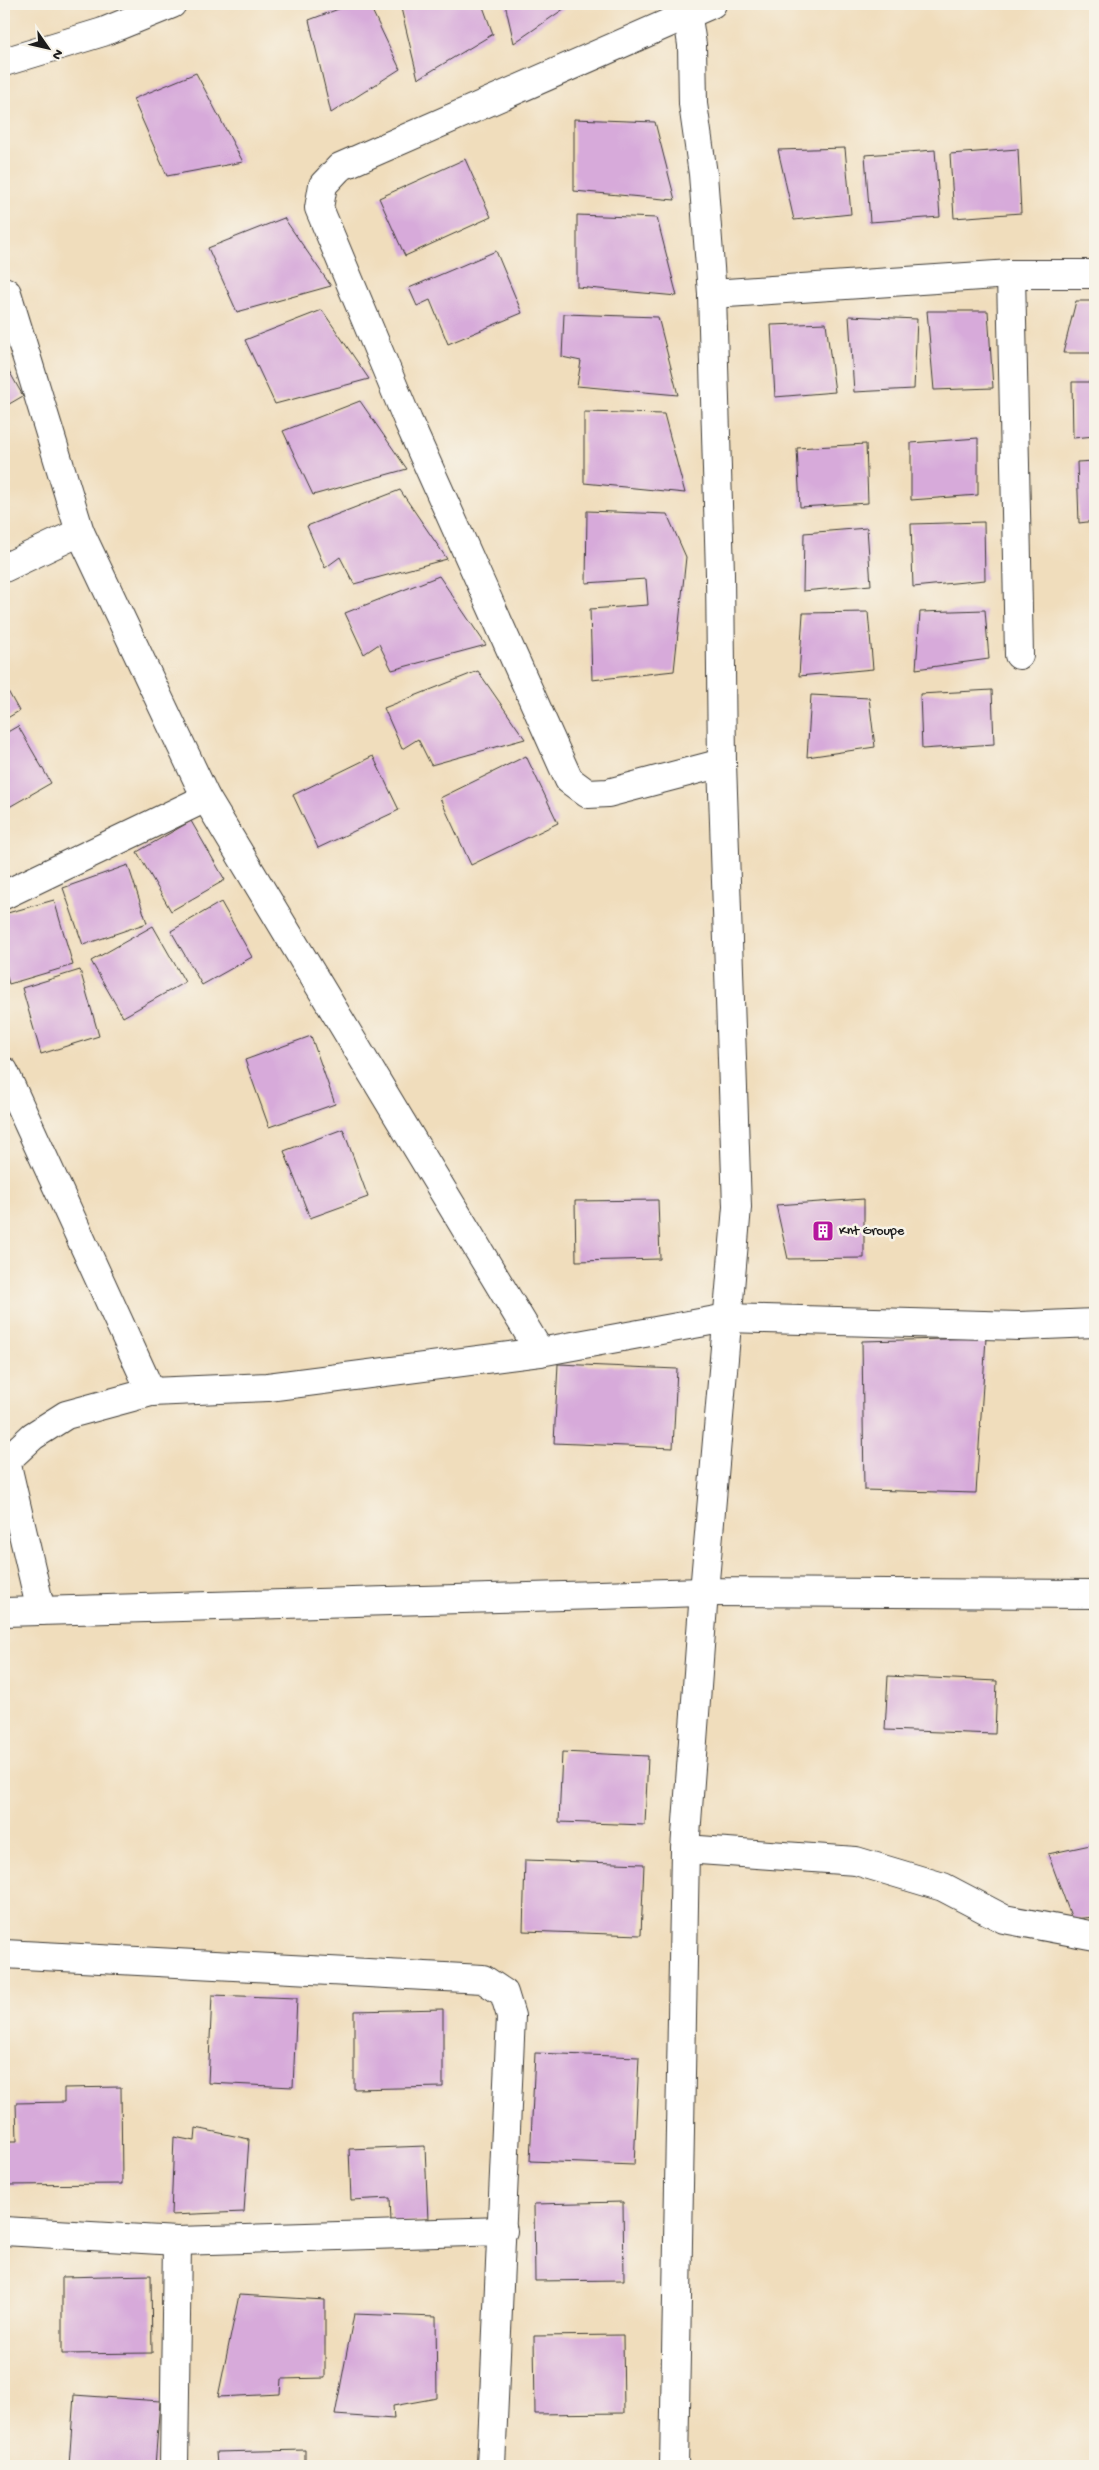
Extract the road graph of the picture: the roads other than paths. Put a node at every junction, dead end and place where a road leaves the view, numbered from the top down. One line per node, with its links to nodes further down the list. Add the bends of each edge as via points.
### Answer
1 (172, 4): 4 (street, via 103,32)
2 (712, 4): 3 (street)
3 (686, 9): 8 (street, via 692,45 693,104 703,174); 12 (street, via 340,167 322,185 320,208 408,421 569,780 588,794 608,793)
4 (4, 62)
5 (1010, 274): 6 (street); 8 (street); 11 (street)
6 (1095, 274)
7 (4, 291): 9 (street)
8 (712, 294): 12 (street)
9 (80, 532): 10 (street); 13 (street)
10 (4, 568)
11 (1019, 655)
12 (722, 763): 16 (street, via 736,1207)
13 (206, 798): 14 (street); 18 (street)
14 (4, 895)
15 (4, 1071): 19 (street)
16 (727, 1318): 17 (street, via 1010,1326); 18 (street); 21 (street)
17 (1095, 1323)
18 (540, 1352): 19 (street, via 268,1387)
19 (151, 1392): 20 (street, via 66,1416 33,1436)
20 (5, 1460): 23 (street)
21 (704, 1592): 22 (street); 23 (street); 25 (street)
22 (1095, 1594)
23 (41, 1610): 24 (street)
24 (4, 1612)
25 (685, 1849): 26 (street, via 856,1862 943,1887 1004,1919); 33 (street)
26 (1095, 1936)
27 (4, 1954): 29 (street, via 483,1979 504,1993 511,2016)
28 (4, 2231): 30 (street)
29 (503, 2231): 30 (street); 32 (street)
30 (177, 2241): 31 (street)
31 (174, 2466)
32 (491, 2466)
33 (674, 2466)

